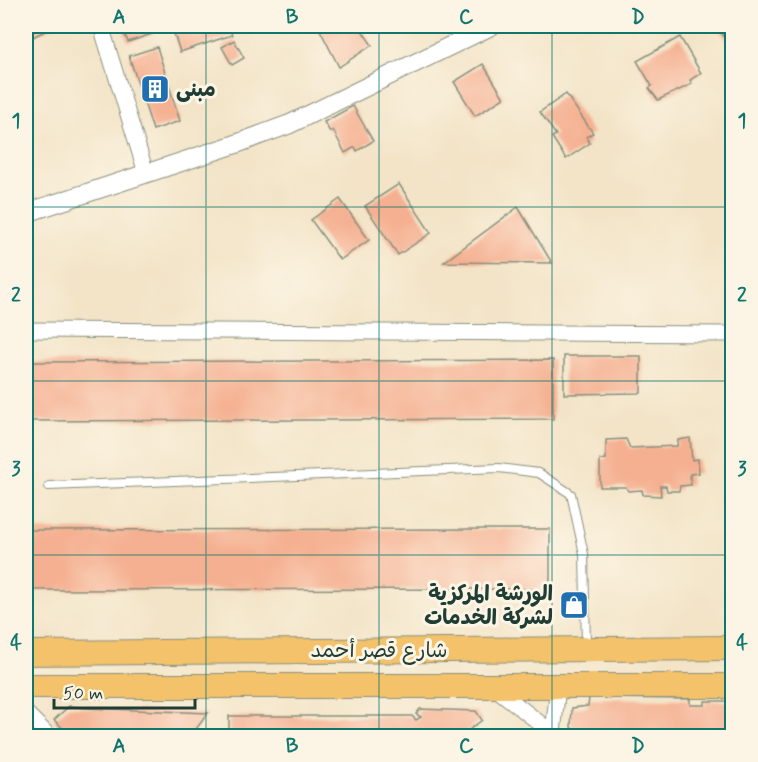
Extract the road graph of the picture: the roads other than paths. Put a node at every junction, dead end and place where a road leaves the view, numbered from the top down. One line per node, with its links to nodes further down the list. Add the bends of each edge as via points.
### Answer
1 (101, 26): 3 (street)
2 (491, 26): 3 (street, via 290,124)
3 (147, 173): 4 (street)
4 (26, 213)
5 (26, 330): 6 (street)
6 (732, 334)
7 (49, 486): 9 (lane, via 499,468 540,473 572,494 584,554)
8 (732, 648): 9 (main road, شارع قصر أحمد)
9 (586, 649): 10 (main road, شارع قصر أحمد)
10 (26, 653)
11 (26, 686): 13 (main road, شارع قصر أحمد)
12 (732, 686): 14 (main road, شارع قصر أحمد)
13 (494, 687): 14 (main road, شارع قصر أحمد); 16 (street)
14 (558, 687): 16 (street)
15 (26, 712): 17 (street)
16 (554, 735)
17 (49, 736)

